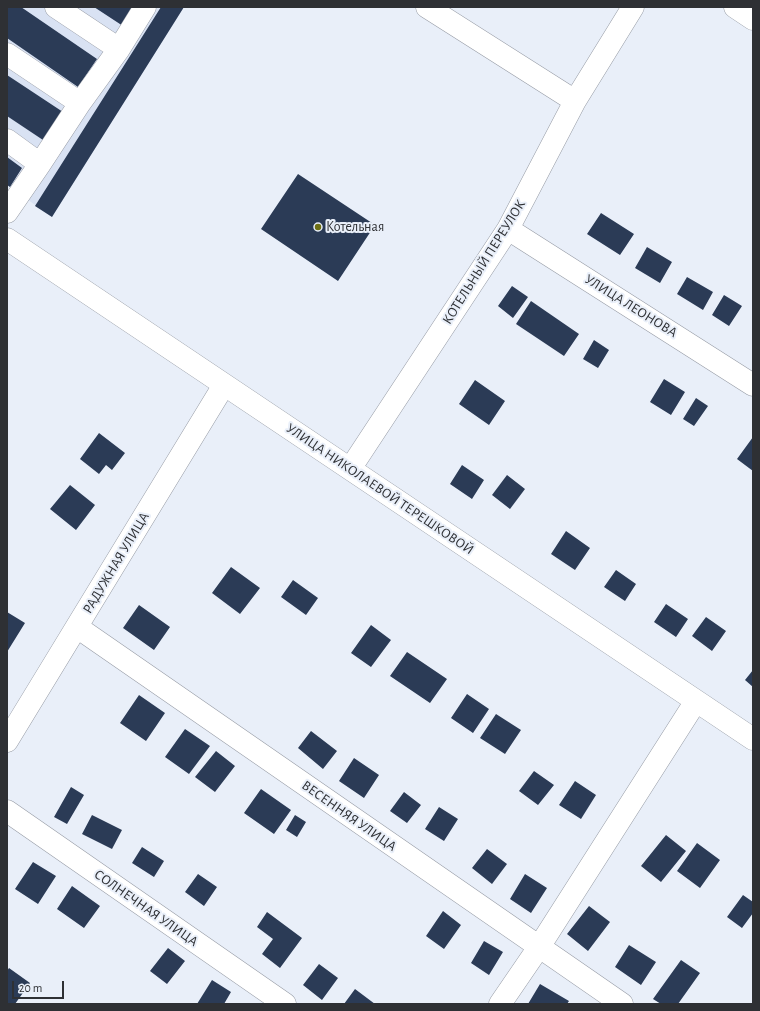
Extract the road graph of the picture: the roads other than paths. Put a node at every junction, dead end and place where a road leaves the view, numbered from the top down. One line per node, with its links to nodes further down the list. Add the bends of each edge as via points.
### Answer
1 (56, 7): 7 (street)
2 (144, 7): 7 (street)
3 (427, 7): 9 (street)
4 (633, 7): 9 (street, КОТЕЛЬНЫЙ ПЕРЕУЛОК)
5 (735, 7): 6 (street)
6 (753, 19)
7 (119, 49): 10 (street)
8 (7, 54): 10 (street)
9 (575, 101): 14 (street, КОТЕЛЬНЫЙ ПЕРЕУЛОК)
10 (80, 103): 12 (street)
11 (7, 140): 12 (street)
12 (40, 164): 13 (street)
13 (7, 212)
14 (508, 229): 17 (street, УЛИЦА ЛЕОНОВА); 18 (street, КОТЕЛЬНЫЙ ПЕРЕУЛОК)
15 (7, 239): 16 (street, УЛИЦА НИКОЛАЕВОЙ ТЕРЕШКОВОЙ)
16 (224, 385): 18 (street, УЛИЦА НИКОЛАЕВОЙ ТЕРЕШКОВОЙ); 19 (street, РАДУЖНАЯ УЛИЦА)
17 (753, 385)
18 (350, 469): 20 (street, УЛИЦА НИКОЛАЕВОЙ ТЕРЕШКОВОЙ)
19 (77, 627): 22 (street, РАДУЖНАЯ УЛИЦА); 24 (street, ВЕСЕННЯЯ УЛИЦА)
20 (696, 701): 21 (street, УЛИЦА НИКОЛАЕВОЙ ТЕРЕШКОВОЙ); 24 (street)
21 (753, 739)
22 (7, 741)
23 (7, 811): 25 (street, СОЛНЕЧНАЯ УЛИЦА)
24 (539, 947): 26 (street); 27 (street, ВЕСЕННЯЯ УЛИЦА)
25 (285, 1004)
26 (500, 1004)
27 (622, 1004)

